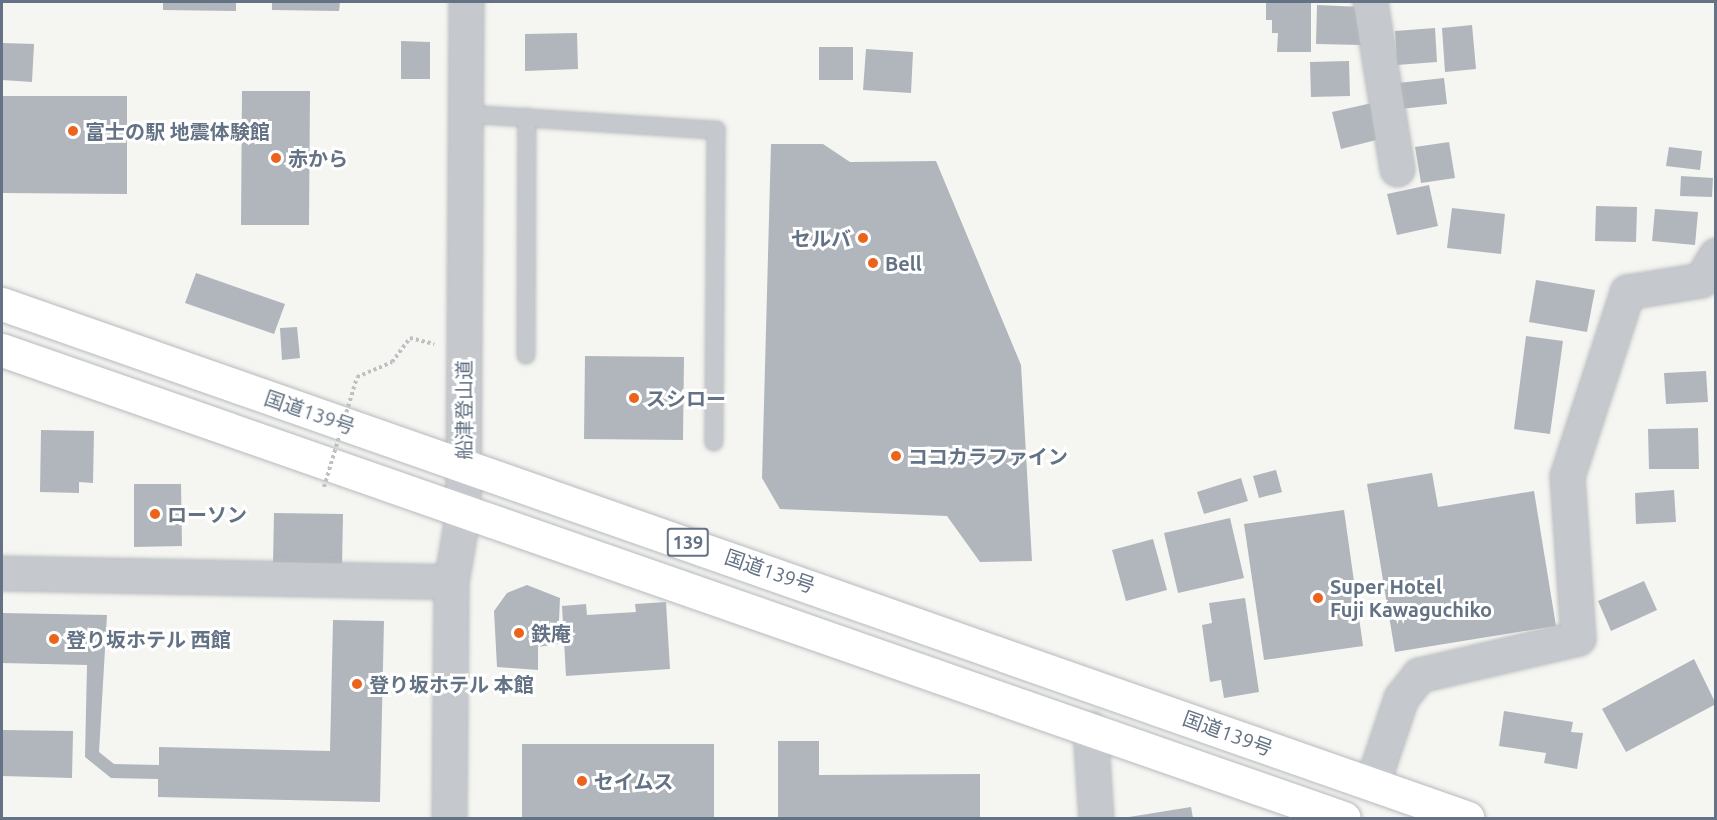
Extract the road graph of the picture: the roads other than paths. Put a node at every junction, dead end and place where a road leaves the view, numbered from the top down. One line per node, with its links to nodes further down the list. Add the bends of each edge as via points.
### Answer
1 (466, 2): 3 (street, 船津登山道)
2 (1370, 2): 5 (street)
3 (466, 114): 4 (lane); 11 (street, 船津登山道)
4 (527, 117): 9 (lane); 10 (lane, via 716,130)
5 (1396, 169)
6 (1716, 255): 16 (street, via 1701,280 1627,292 1567,476 1578,638 1419,675 1401,698)
7 (2, 304): 11 (highway, 国道139号 / 139)
8 (2, 350): 12 (highway, 139)
9 (526, 355)
10 (714, 442)
11 (463, 466): 12 (street, 船津登山道); 16 (highway, 国道139号 / 139)
12 (462, 512): 14 (street, 船津登山道); 15 (highway, 139)
13 (2, 573): 14 (street)
14 (452, 582): 17 (street, 船津登山道)
15 (1090, 728): 18 (street); 19 (highway, 139)
16 (1372, 784): 20 (highway, 国道139号 / 139)
17 (449, 819)
18 (1096, 819)
19 (1344, 819)
20 (1468, 819)

